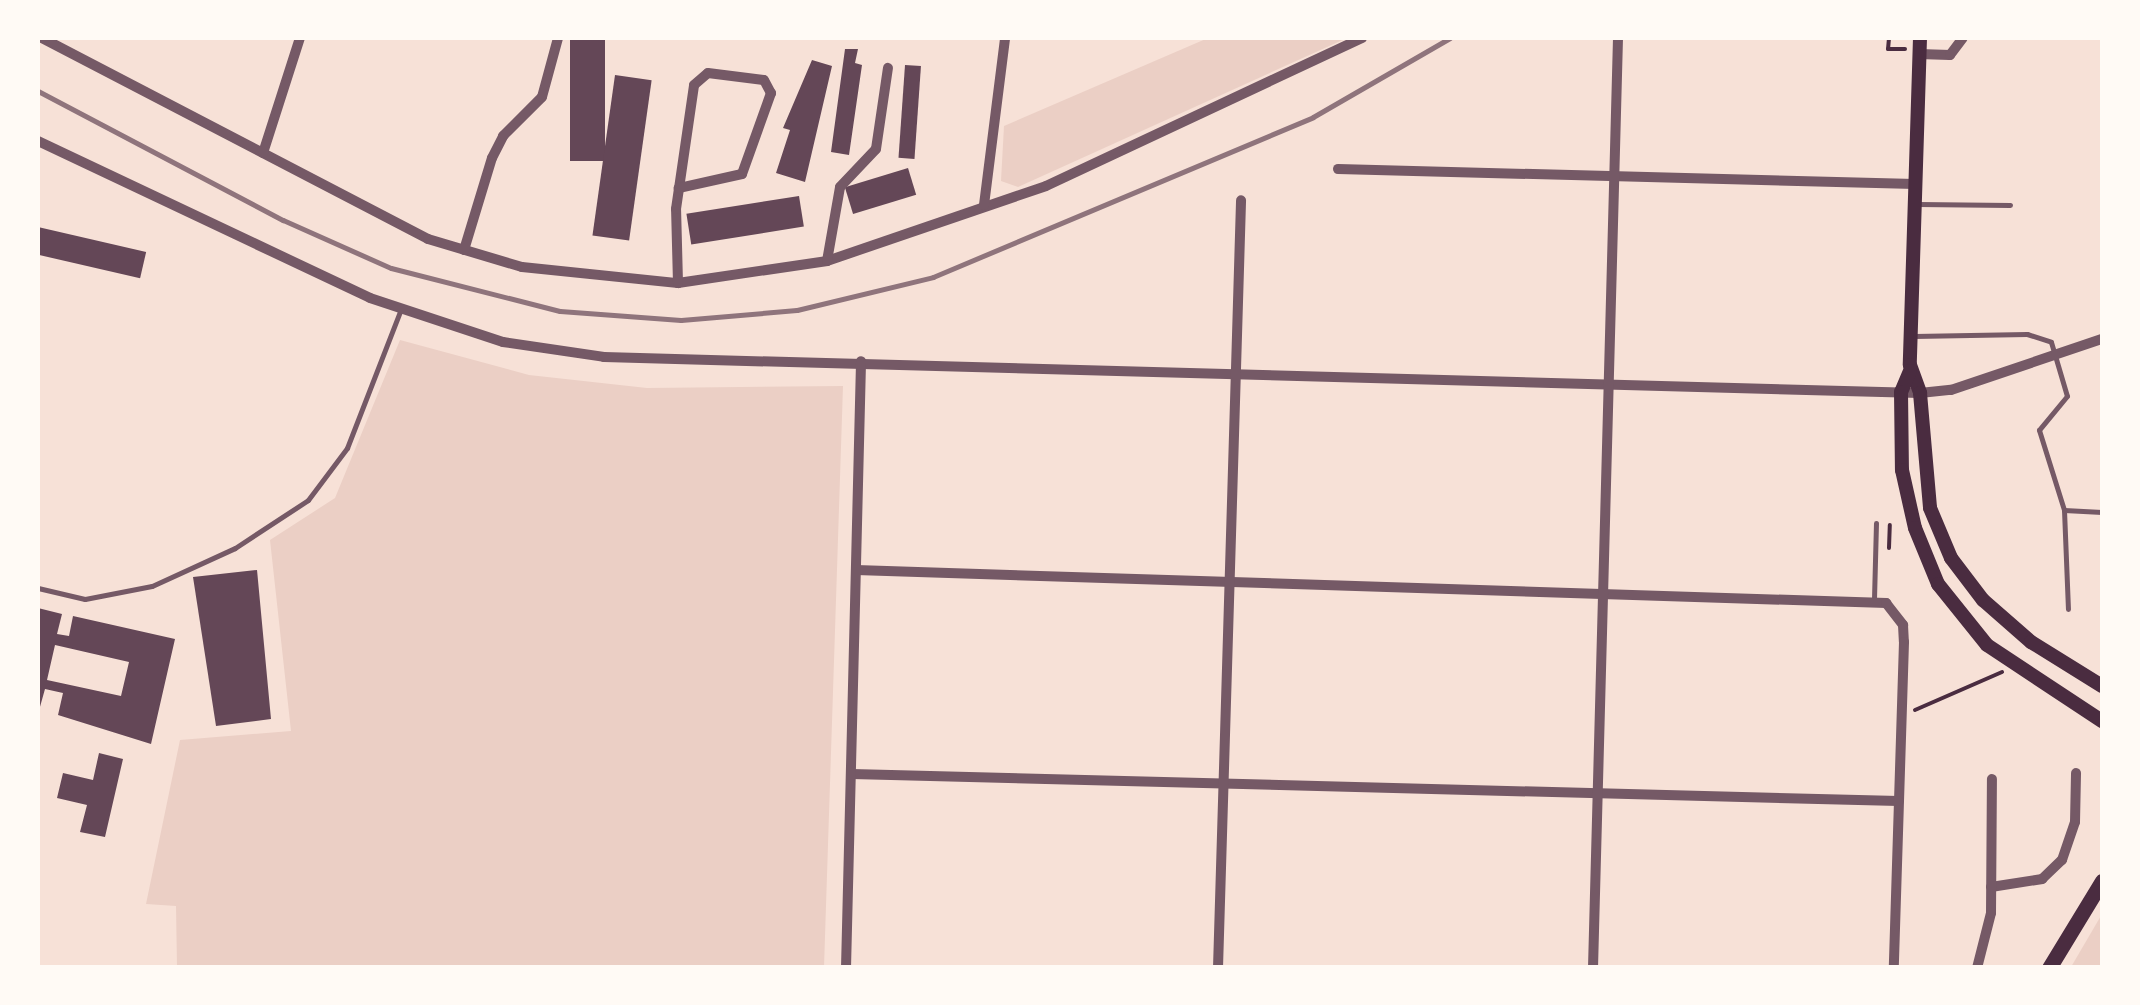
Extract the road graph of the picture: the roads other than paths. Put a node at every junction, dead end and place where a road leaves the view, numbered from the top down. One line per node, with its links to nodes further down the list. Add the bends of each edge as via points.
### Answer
1 (42, 38): 11 (street)
2 (300, 38): 11 (street)
3 (558, 38): 20 (street, via 542,96 503,136 492,158)
4 (1005, 38): 18 (street)
5 (1362, 38): 18 (street, via 1046,186)
6 (1618, 38): 13 (street)
7 (1962, 38): 8 (street, via 1950,54)
8 (1920, 46): 14 (main road)
9 (888, 68): 21 (street, via 876,149 840,187)
10 (38, 141): 23 (street, via 278,259)
11 (263, 153): 20 (street)
12 (1338, 169): 13 (street)
13 (1614, 175): 14 (street); 30 (street)
14 (1915, 184): 17 (main road)
15 (679, 188): 15 (street, via 697,79 708,73 764,80 772,93 742,174); 22 (street)
16 (1241, 200): 28 (street)
17 (1915, 204): 19 (lane); 24 (main road)
18 (984, 205): 21 (street)
19 (2010, 205)
20 (464, 250): 22 (street, via 522,267)
21 (827, 261): 22 (street)
22 (678, 283)
23 (401, 310): 27 (street, via 503,342 604,357); 38 (lane, via 348,448 308,500 235,548 152,586 85,599)
24 (1911, 336): 26 (lane, via 2027,334 2044,337); 29 (main road)
25 (2102, 338): 26 (street)
26 (2058, 354): 32 (street, via 1951,390); 33 (lane, via 2067,396 2039,430)
27 (861, 360): 28 (street); 36 (street)
28 (1234, 371): 30 (street); 37 (street)
29 (1910, 371): 31 (main road); 32 (main road)
30 (1609, 381): 31 (street); 39 (street)
31 (1901, 392): 32 (street); 43 (main road, via 1902,470 1924,552 1950,605 2012,665)
32 (1920, 393): 42 (main road, via 1923,482 1951,558 2007,624)
33 (2064, 510): 34 (lane); 41 (lane)
34 (2102, 512)
35 (1876, 523): 40 (lane)
36 (856, 570): 37 (street); 45 (street)
37 (1229, 580): 39 (street); 47 (street)
38 (38, 588)
39 (1604, 590): 40 (street); 48 (street)
40 (1874, 598): 49 (street, via 1903,625)
41 (2068, 609)
42 (2102, 686)
43 (2102, 721)
44 (2076, 773): 51 (street, via 2074,822 2062,860 2042,880)
45 (852, 774): 47 (street); 52 (street)
46 (1992, 778): 51 (street)
47 (1222, 784): 48 (street); 53 (street)
48 (1598, 794): 49 (street); 54 (street)
49 (1899, 802): 55 (street)
50 (2102, 881): 57 (highway)
51 (1990, 887): 56 (street, via 1986,950)
52 (846, 968)
53 (1218, 968)
54 (1594, 968)
55 (1894, 968)
56 (1977, 968)
57 (2050, 968)

